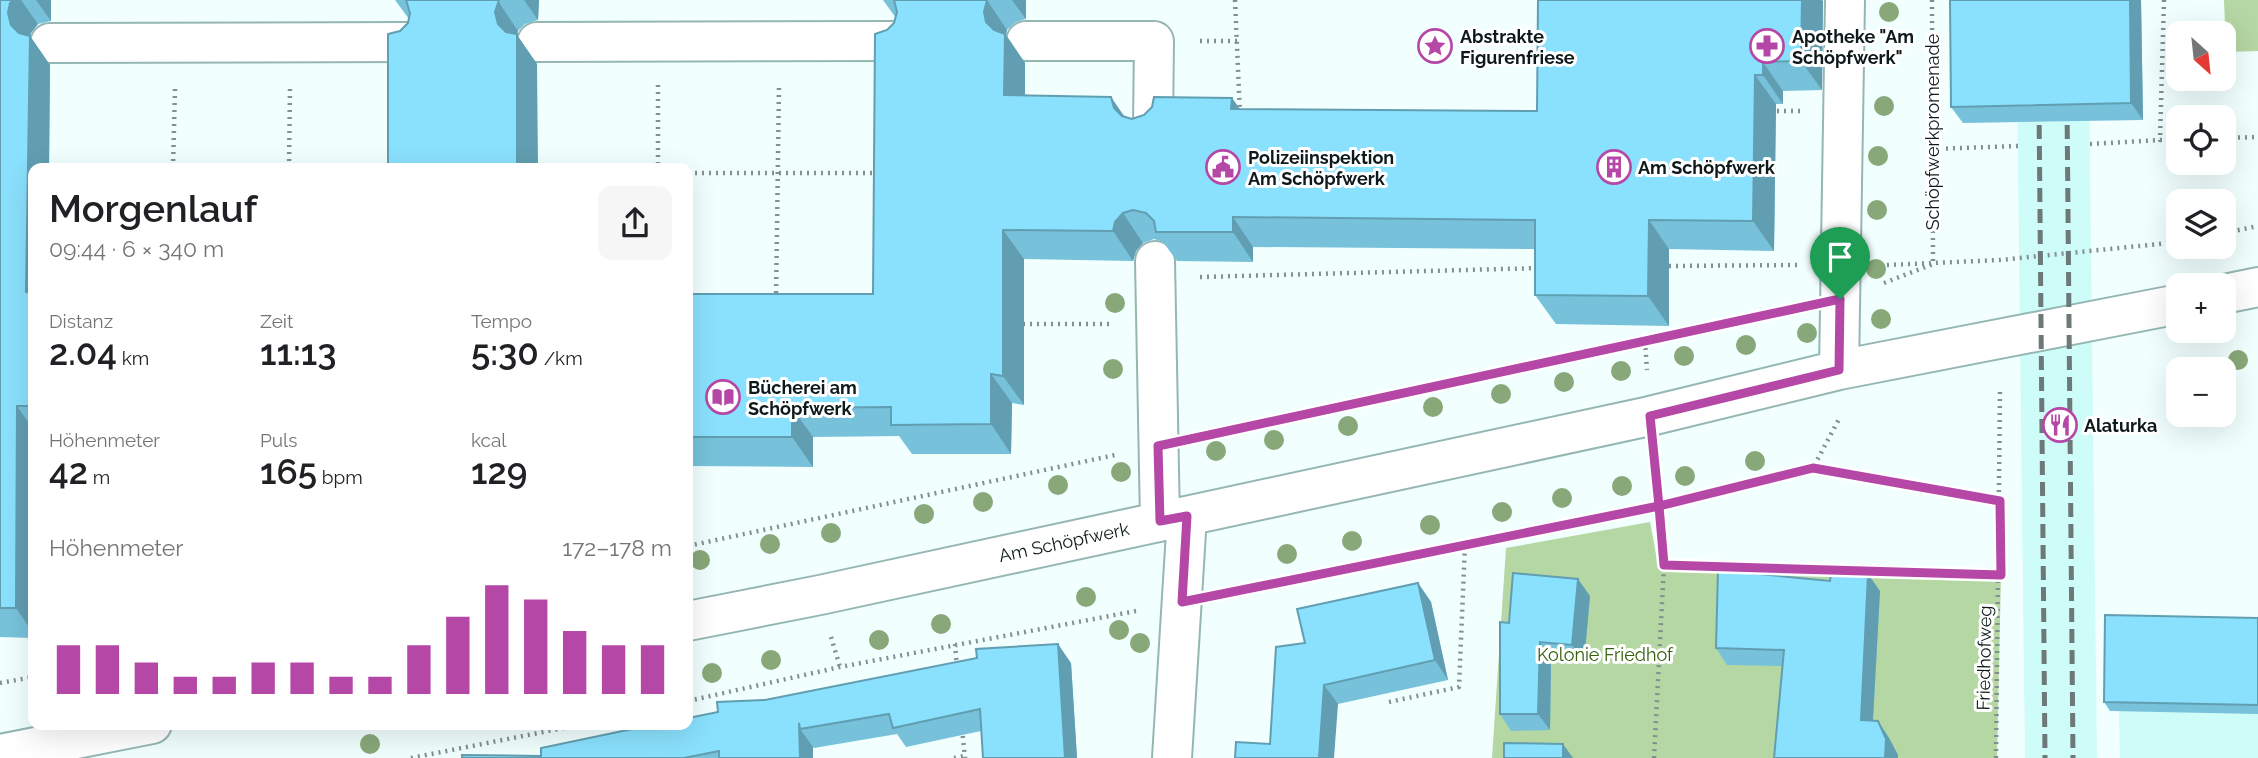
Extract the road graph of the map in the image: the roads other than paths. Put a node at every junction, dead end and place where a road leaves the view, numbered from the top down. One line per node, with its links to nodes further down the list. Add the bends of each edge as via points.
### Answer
1 (1845, 0): 12 (street)
2 (896, 41): 5 (street)
3 (1026, 41): 7 (street, via 1154,41)
4 (409, 42): 6 (street)
5 (537, 42)
6 (50, 43)
7 (1153, 126)
8 (1155, 270): 13 (street, via 1158,446)
9 (2258, 287): 10 (street)
10 (2236, 292)
11 (2166, 307): 12 (street, Am Schöpfwerk)
12 (1839, 370): 13 (street, Am Schöpfwerk, via 1650,416)
13 (1173, 519): 14 (street, Am Schöpfwerk); 17 (street, via 1182,602)
14 (693, 620)
15 (122, 730): 16 (street)
16 (0, 754)
17 (1172, 758)

